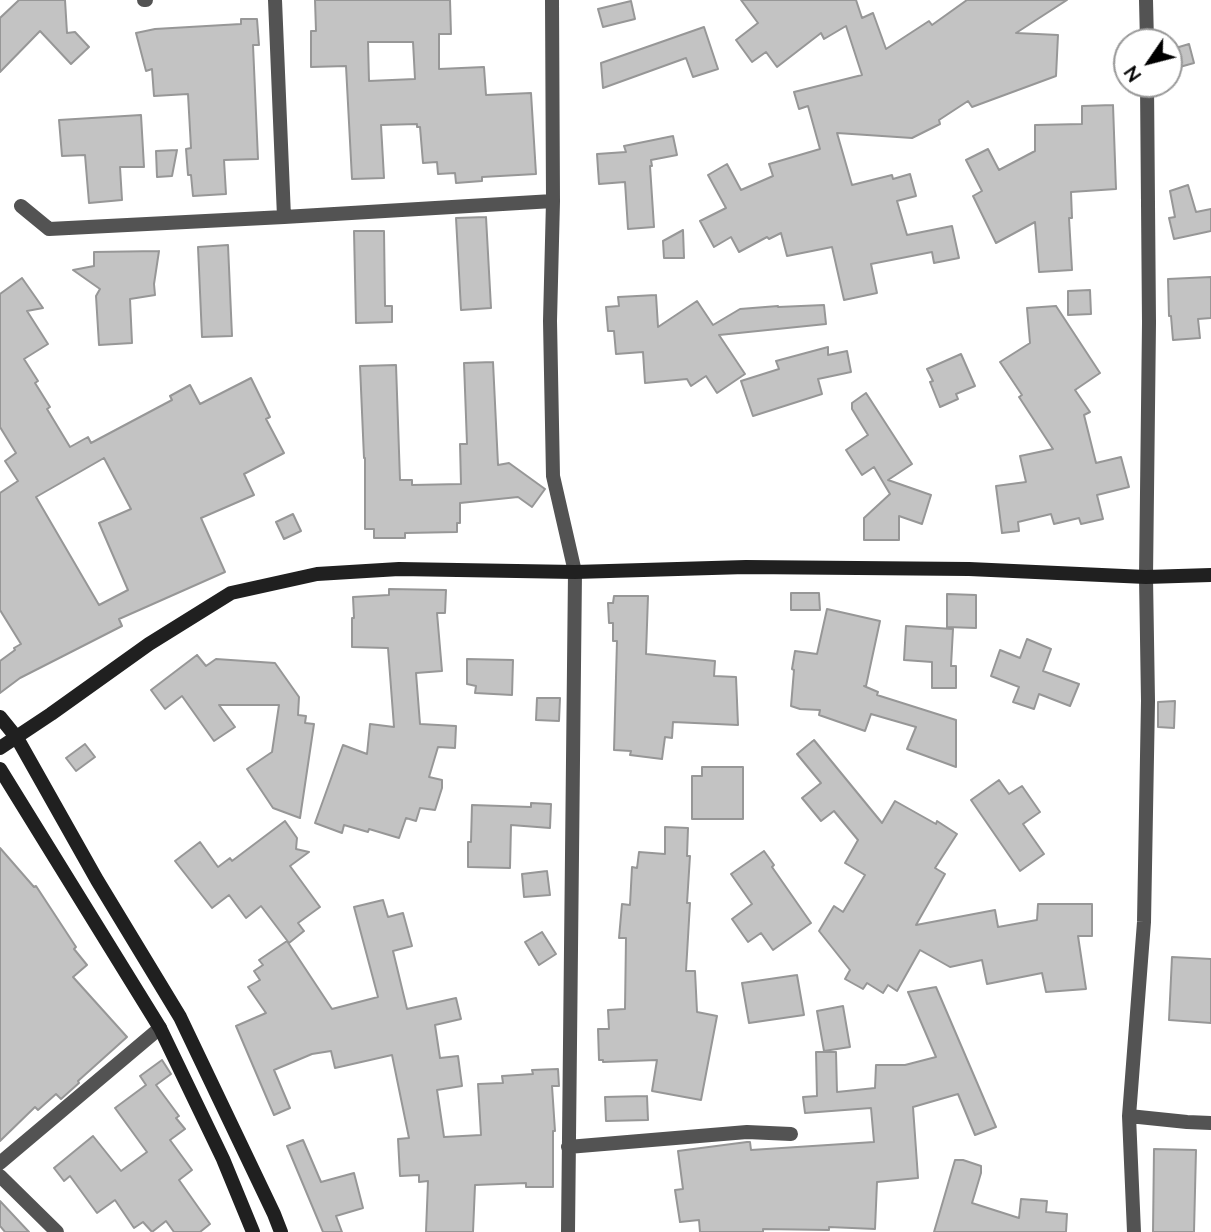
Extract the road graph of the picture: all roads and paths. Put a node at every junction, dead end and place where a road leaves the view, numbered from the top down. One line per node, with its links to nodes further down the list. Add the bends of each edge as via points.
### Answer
1 (275, 0): 8 (street)
2 (552, 0): 6 (street)
3 (1146, 0): 4 (street)
4 (1147, 28)
5 (1147, 98): 11 (street)
6 (553, 201): 8 (street); 9 (street, via 552,477)
7 (21, 206): 8 (street, via 49,229)
8 (284, 218)
9 (575, 572): 11 (street, via 746,567 969,569); 13 (street, via 399,569 317,574 231,593 149,644); 20 (street)
10 (1211, 575): 11 (street)
11 (1146, 577): 17 (street, via 1144,922)
12 (0, 717): 13 (street)
13 (17, 738): 14 (street); 25 (street, via 180,1017)
14 (0, 748)
15 (0, 769): 16 (street)
16 (160, 1028): 21 (street); 24 (street)
17 (1129, 1116): 18 (street); 27 (street)
18 (1211, 1123)
19 (791, 1134): 20 (street, via 747,1132)
20 (568, 1147): 26 (street)
21 (0, 1163)
22 (0, 1176): 23 (street)
23 (57, 1232)
24 (253, 1232)
25 (281, 1232)
26 (568, 1232)
27 (1134, 1232)

